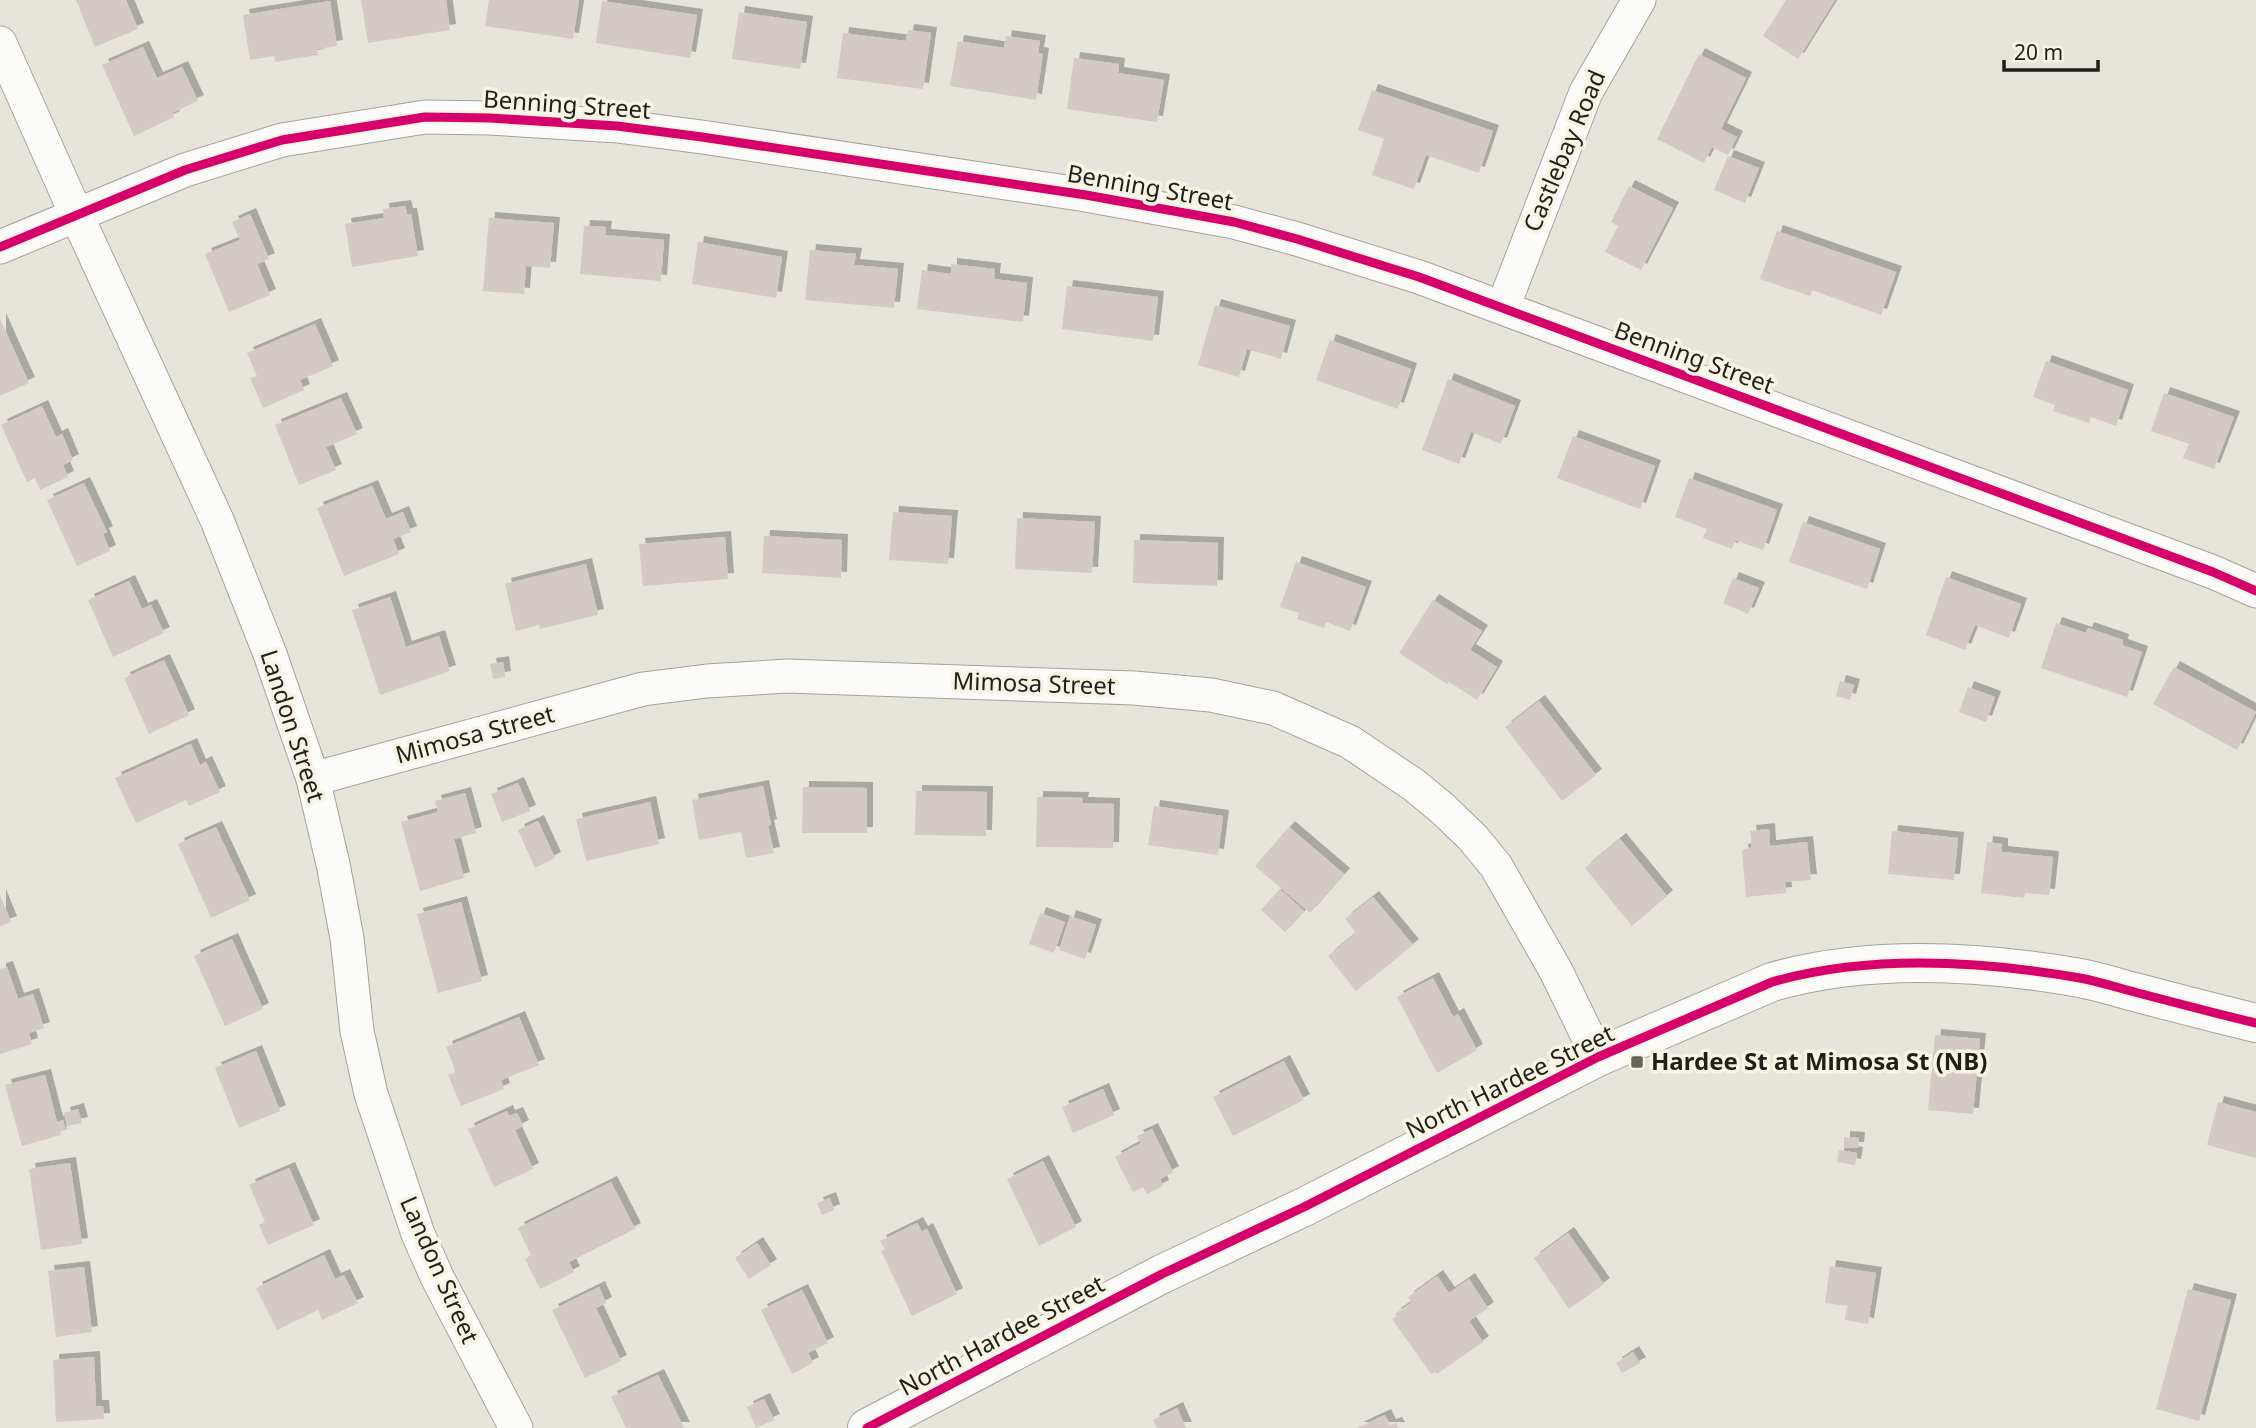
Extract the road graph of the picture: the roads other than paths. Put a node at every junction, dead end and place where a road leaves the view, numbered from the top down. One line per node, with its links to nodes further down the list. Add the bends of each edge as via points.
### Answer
1 (1639, 0): 5 (street, Castlebay Road, via 1586,92)
2 (0, 43): 3 (street, Landon Street)
3 (76, 214): 4 (street, Benning Street); 5 (street, Benning Street, via 185,170 282,140 425,117 490,118 702,137 1234,222); 7 (street, Landon Street, via 217,520)
4 (0, 247)
5 (1503, 307): 6 (street, Benning Street)
6 (2256, 591)
7 (313, 779): 9 (street, Mimosa Street, via 643,689 707,681 787,676 1134,688 1260,705 1350,742 1414,785 1474,838 1496,866 1543,947); 10 (street, Landon Street, via 345,926 357,1031 371,1094 437,1278)
8 (2256, 1023): 9 (street, North Hardee Street, via 2082,979 1919,963 1800,974 1772,982)
9 (1598, 1057): 11 (street, North Hardee Street, via 1162,1274)
10 (516, 1428)
11 (867, 1428)

